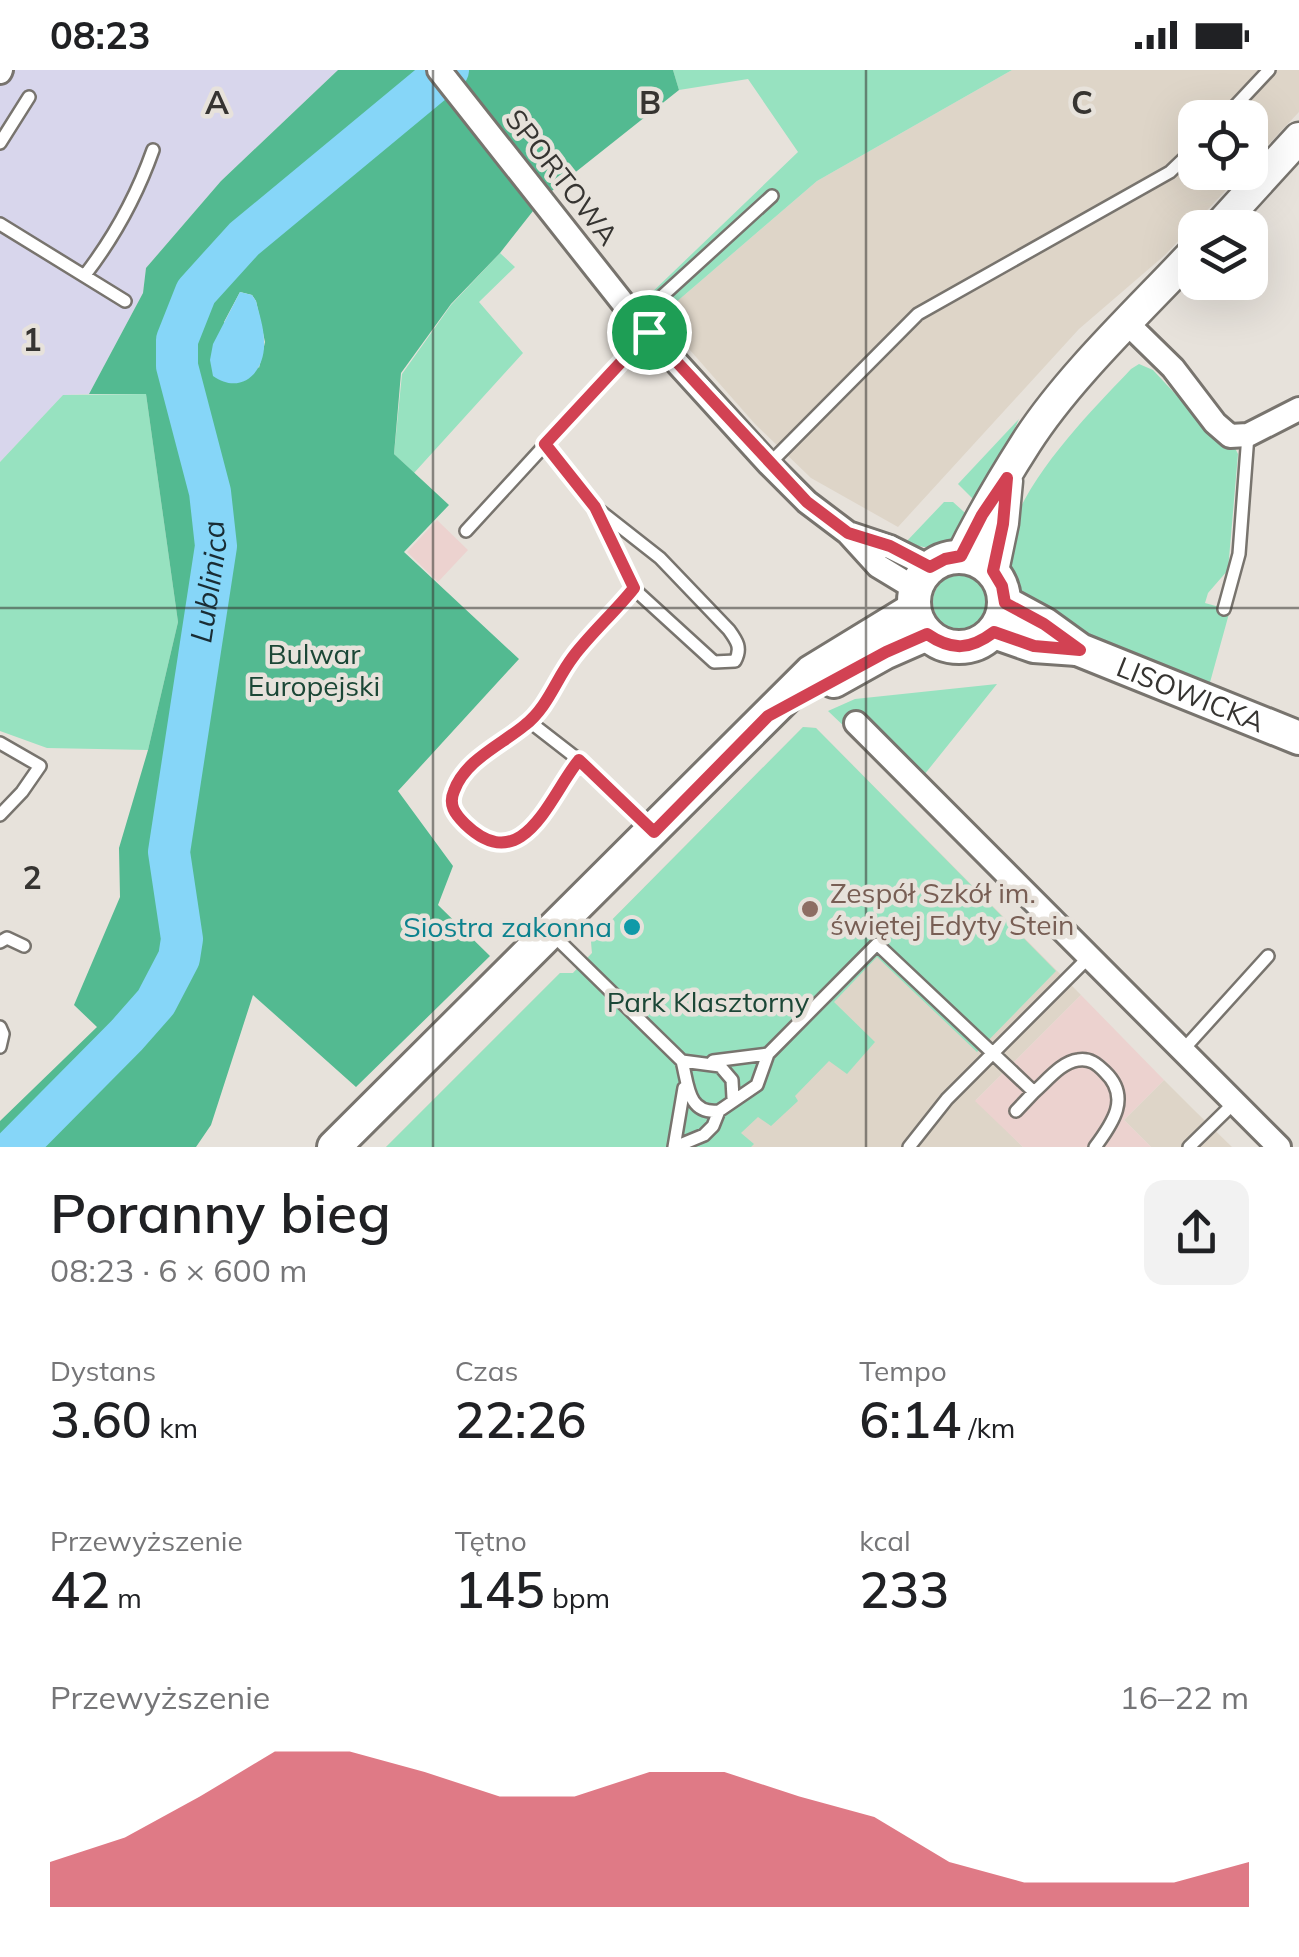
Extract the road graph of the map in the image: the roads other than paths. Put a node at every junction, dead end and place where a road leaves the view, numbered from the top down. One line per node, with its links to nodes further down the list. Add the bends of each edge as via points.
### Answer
1 (439, 70): 16 (street, SPORTOWA)
2 (1269, 70): 4 (lane)
3 (29, 97): 6 (lane)
4 (1241, 100)
5 (1299, 138): 10 (street)
6 (0, 143)
7 (152, 150): 13 (lane, via 129,211)
8 (1178, 164): 20 (lane, via 918,314)
9 (772, 196): 16 (lane)
10 (1233, 210)
11 (0, 224): 13 (lane)
12 (1178, 270): 15 (street)
13 (85, 276): 14 (lane)
14 (124, 301)
15 (1128, 324): 18 (street, via 1222,430); 21 (street, via 1060,398)
16 (643, 325): 19 (lane); 20 (street, SPORTOWA)
17 (1299, 409): 18 (street)
18 (1248, 435): 27 (lane, via 1238,554)
19 (545, 444): 22 (lane); 23 (lane)
20 (769, 464): 26 (street, SPORTOWA, via 878,566)
21 (1007, 478): 24 (street); 26 (street)
22 (595, 507): 25 (lane); 25 (lane, via 660,558 729,630 738,642 735,661 714,662)
23 (466, 531)
24 (993, 571): 26 (main road, via 978,561); 28 (main road, via 1002,586)
25 (634, 588): 29 (lane, via 573,657)
26 (930, 591): 28 (main road, via 942,644 979,643); 35 (main road, via 811,672)
27 (1224, 609)
28 (999, 617): 31 (main road, LISOWICKA, via 1034,646 1080,650)
29 (530, 722): 33 (lane); 33 (lane, via 465,770 453,792 456,815 475,833 490,842 532,829)
30 (856, 724): 40 (street)
31 (1299, 738)
32 (0, 743): 34 (lane, via 40,766)
33 (579, 760): 35 (lane)
34 (0, 814)
35 (654, 832): 36 (main road)
36 (551, 933): 46 (lane); 54 (main road)
37 (0, 942): 38 (lane, via 7,938)
38 (24, 946)
39 (1268, 956): 43 (lane)
40 (1088, 957): 43 (street); 44 (lane)
41 (0, 1027): 42 (lane)
42 (0, 1047)
43 (1182, 1051): 51 (street)
44 (993, 1053): 45 (lane, via 877,944); 49 (lane); 56 (lane)
45 (768, 1054): 47 (lane); 50 (lane, via 757,1085)
46 (682, 1061): 47 (lane); 48 (lane)
47 (706, 1062): 50 (lane, via 728,1072)
48 (685, 1084): 52 (lane, via 695,1104); 55 (lane)
49 (1034, 1092): 53 (lane); 57 (lane, via 1062,1067 1094,1062 1114,1082 1120,1104)
50 (733, 1098): 52 (lane)
51 (1234, 1102): 58 (lane); 59 (street)
52 (719, 1111): 55 (lane, via 704,1135)
53 (1016, 1111)
54 (334, 1147)
55 (675, 1147)
56 (909, 1147)
57 (1095, 1147)
58 (1189, 1147)
59 (1279, 1147)

